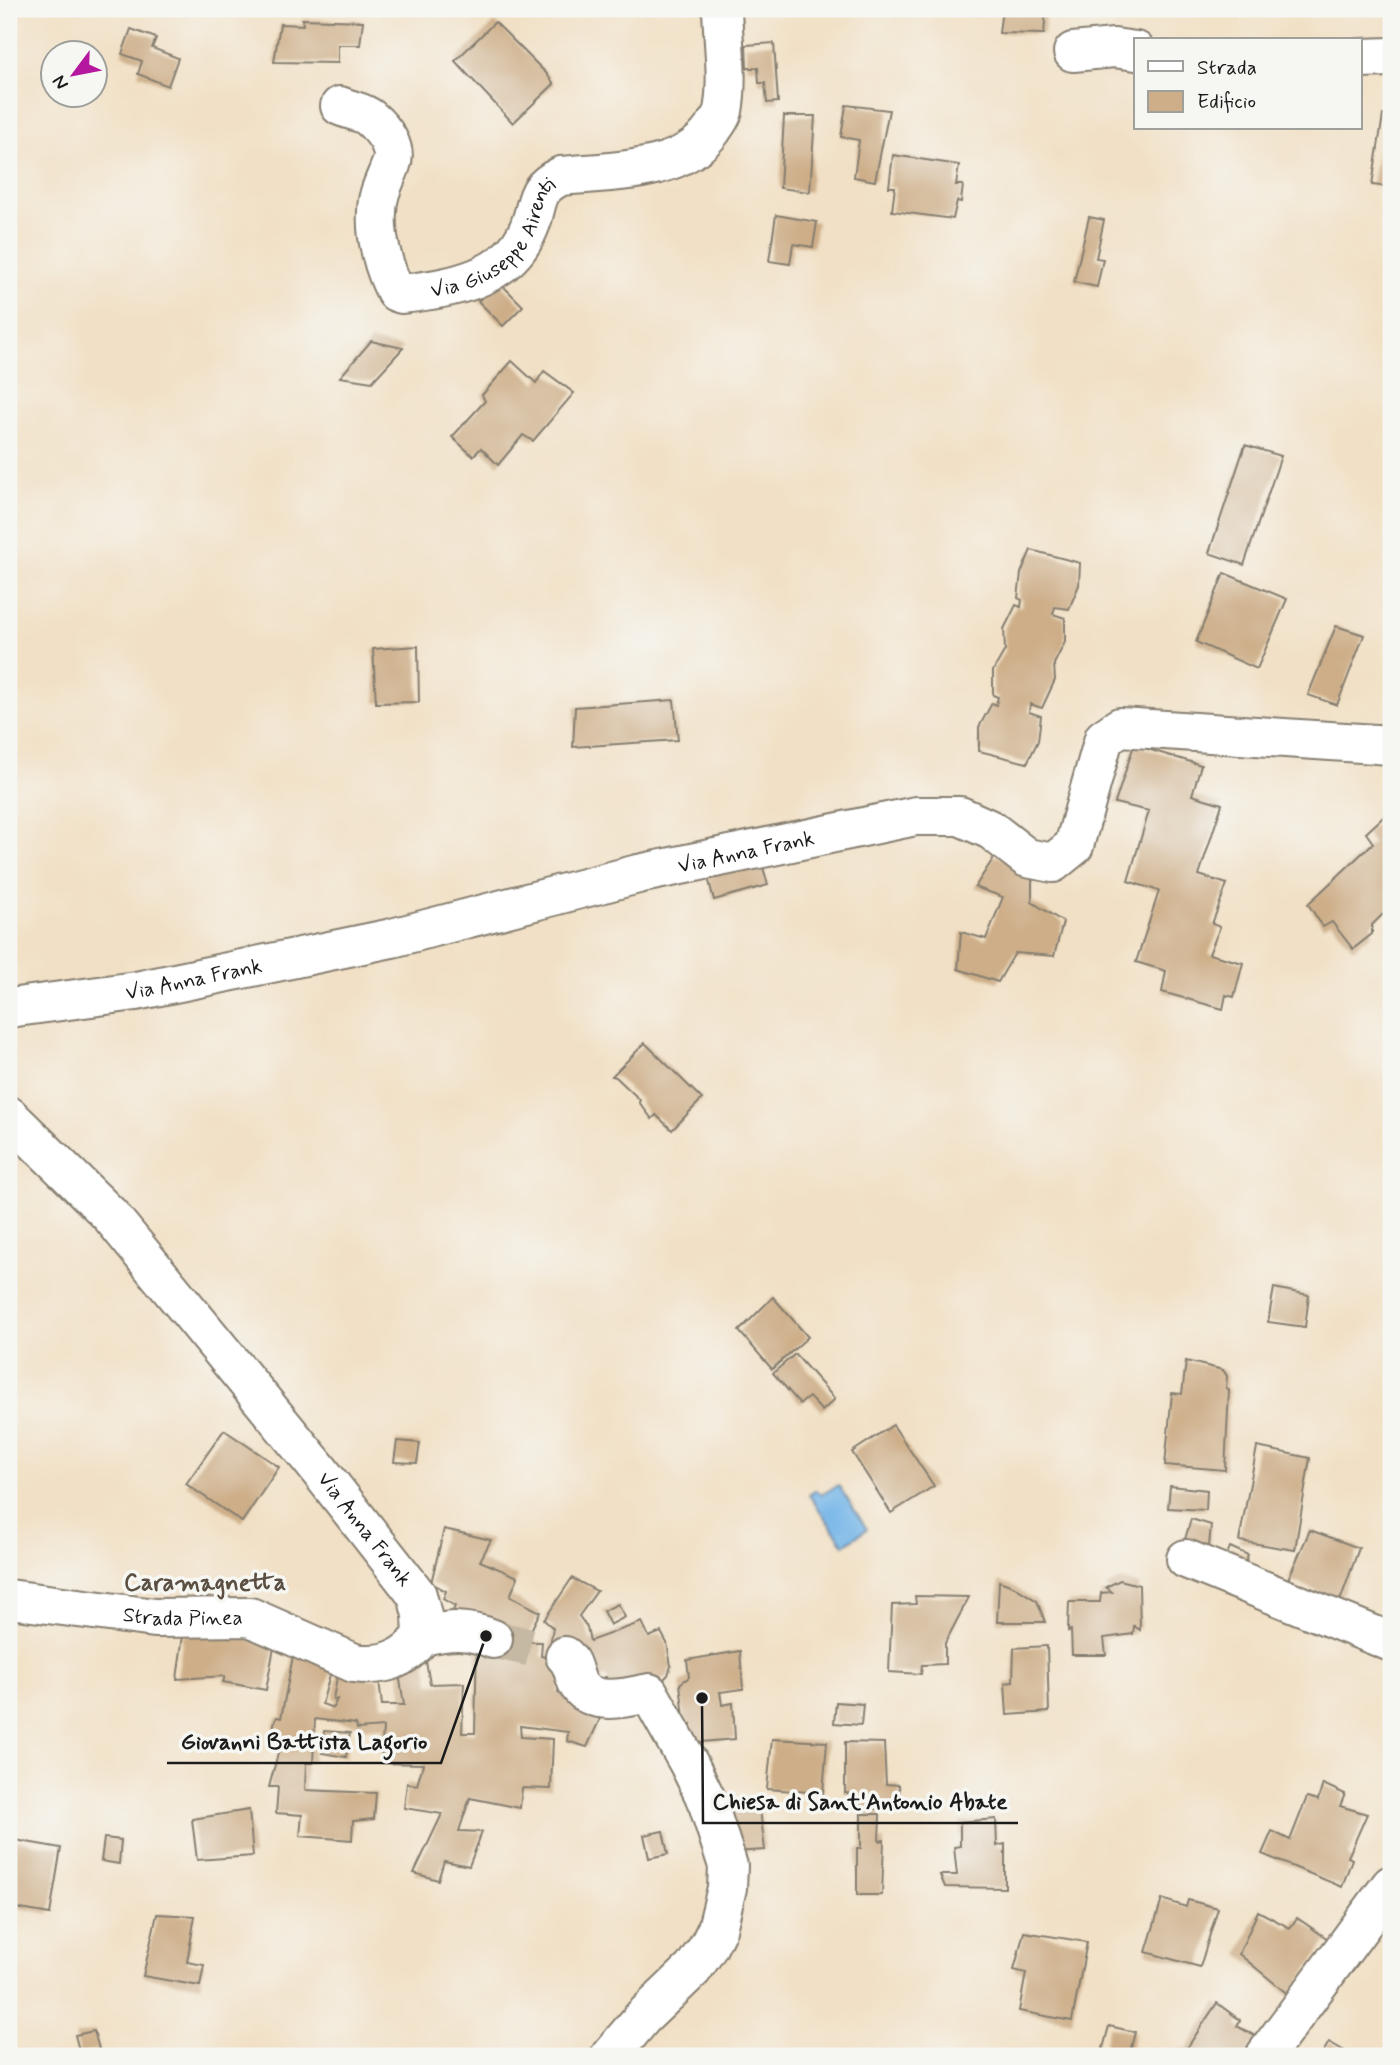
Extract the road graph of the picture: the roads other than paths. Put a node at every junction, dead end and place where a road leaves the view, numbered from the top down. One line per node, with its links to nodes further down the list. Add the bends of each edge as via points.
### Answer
1 (722, 9): 6 (street, Via Giuseppe Airenti, via 725,91 722,115 707,136 671,160 652,166 552,180 538,192 530,227 516,252 466,284 396,292 380,246 376,213 393,150 369,117)
2 (1134, 51): 3 (street)
3 (1073, 52)
4 (1362, 58): 5 (street)
5 (1391, 58)
6 (340, 107)
7 (1391, 745): 8 (street, Via Anna Frank, via 1120,727 1104,738 1074,846 1053,863 1027,858 991,830 960,817 916,816 638,874 392,938 136,991)
8 (9, 1009)
9 (9, 1116): 12 (street, Via Anna Frank, via 110,1215 316,1466 417,1595)
10 (1186, 1559): 14 (street)
11 (9, 1599): 12 (street, Strada Pinea, via 155,1618 250,1618 354,1663 370,1665 401,1658)
12 (422, 1636): 13 (street, via 451,1630)
13 (493, 1639)
14 (1391, 1642)
15 (552, 1653): 17 (street, via 572,1664 580,1687 589,1693 610,1701 649,1693 707,1801 728,1866 724,1908 708,1947 693,1969)
16 (1391, 1885): 18 (street)
17 (610, 2056)
18 (1265, 2056)

